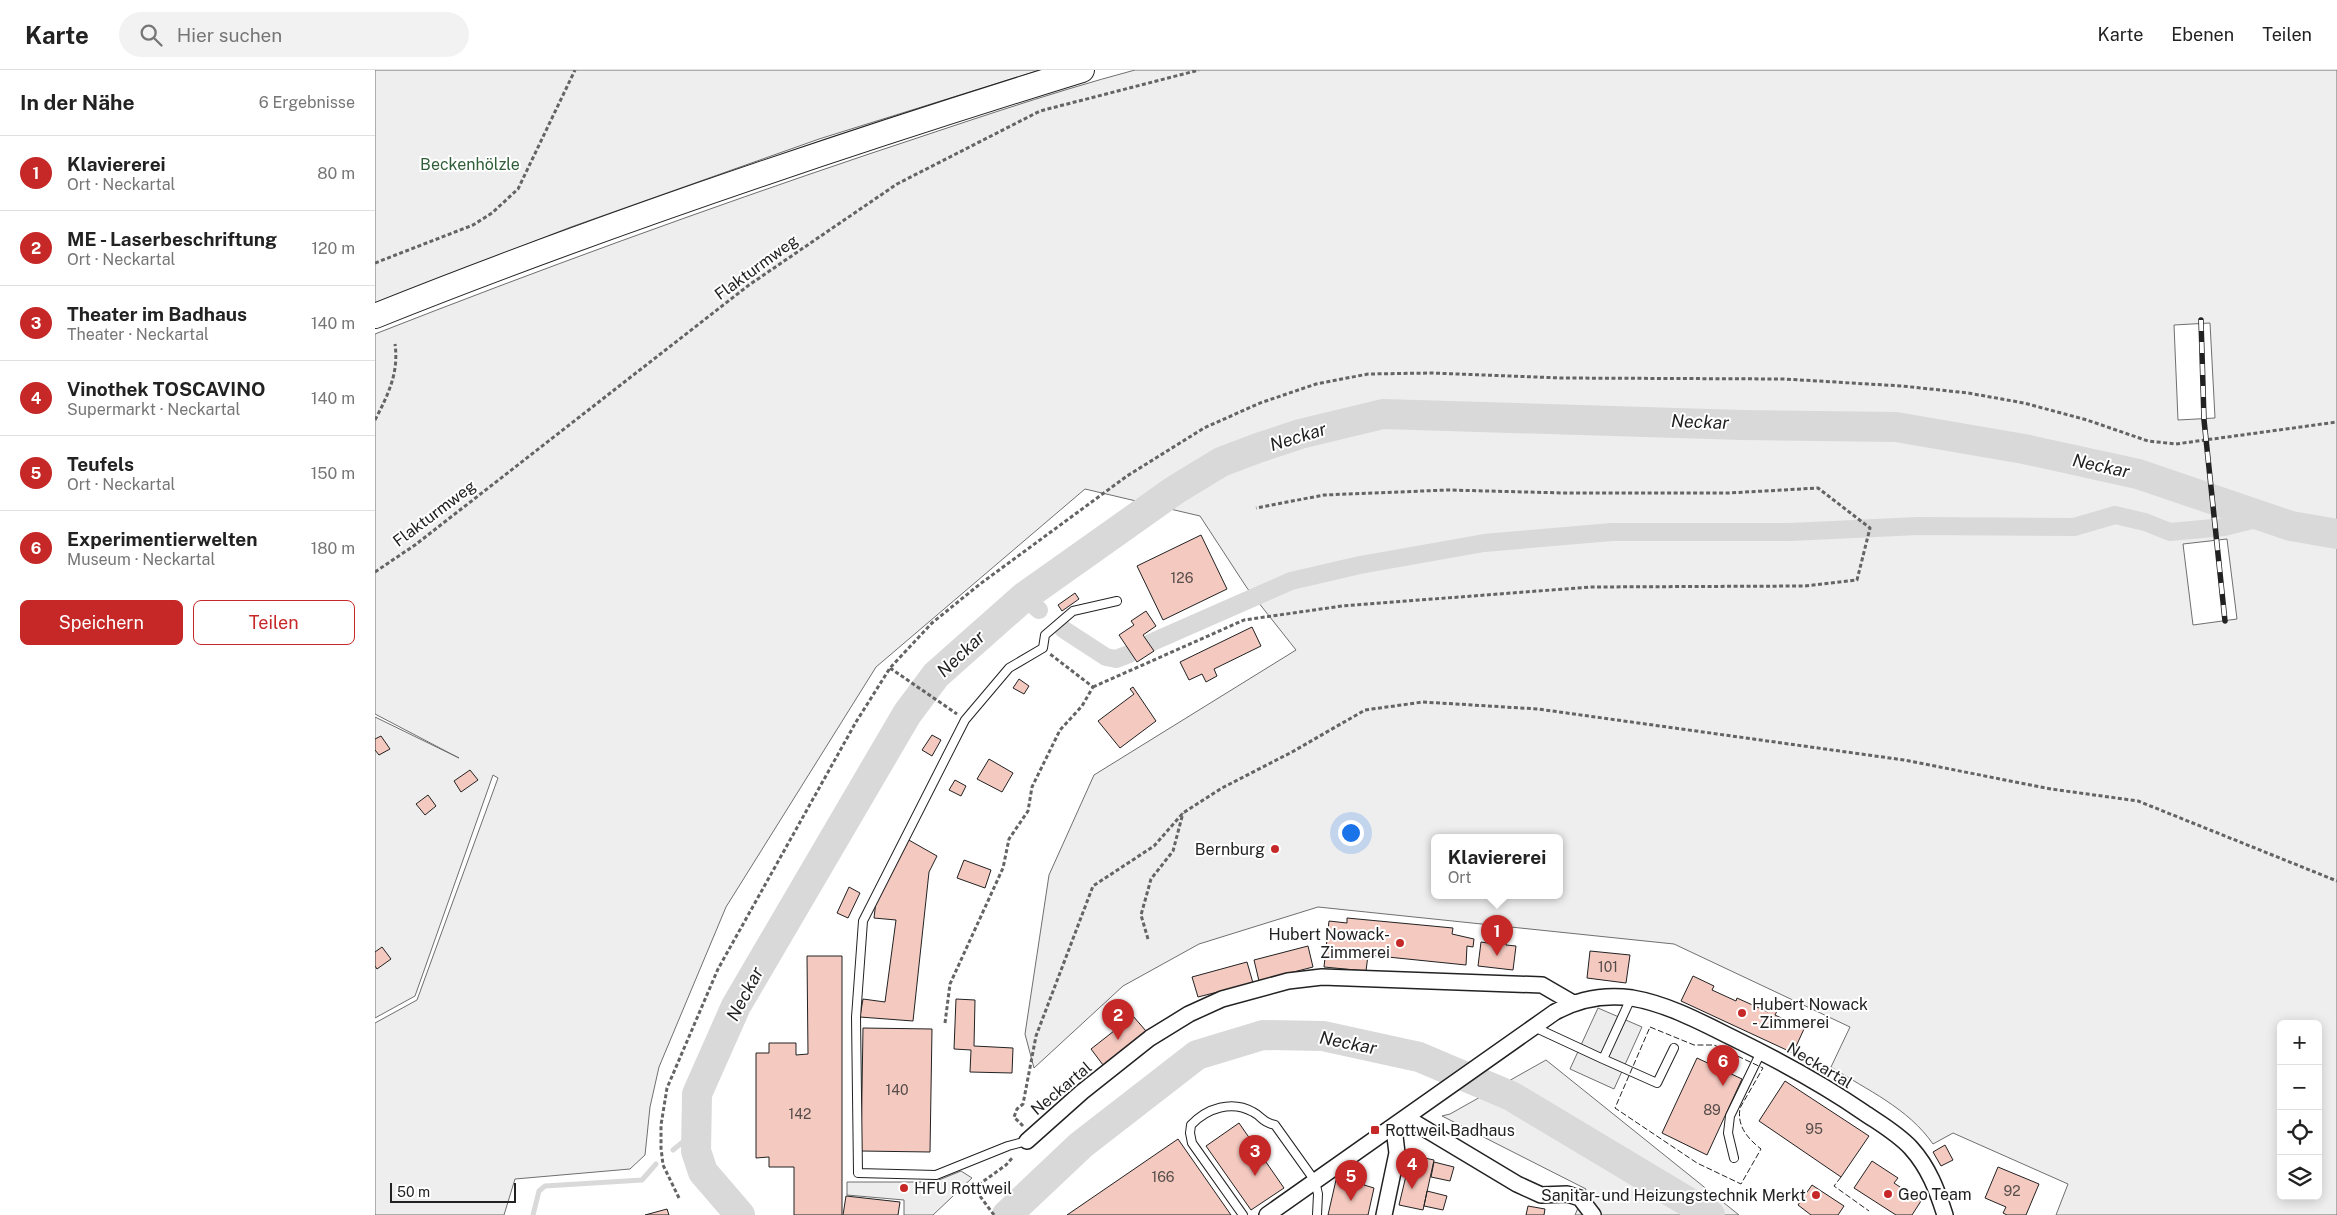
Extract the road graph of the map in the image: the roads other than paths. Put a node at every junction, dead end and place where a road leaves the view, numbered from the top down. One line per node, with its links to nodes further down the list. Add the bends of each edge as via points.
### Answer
1 (1081, 70): 2 (main road, via 681,200)
2 (375, 316)
3 (1117, 601): 12 (lane, via 1073,611 1045,635 1043,648 1009,668 965,720 863,921 856,1016 858,1173 936,1175)
4 (1631, 998): 5 (street, Neckartal, via 1595,998); 8 (street, Neckartal, via 1696,1020); 9 (lane)
5 (1573, 1003): 6 (street, Neckartal); 12 (street, Neckartal, via 1542,985 1322,977 1288,981 1222,999 1169,1025 1082,1092)
6 (1534, 1027): 9 (lane); 10 (street, Neckartal)
7 (1674, 1048): 9 (lane, via 1657,1084)
8 (1761, 1052): 13 (lane, via 1730,1116 1728,1134); 20 (street, Neckartal, via 1838,1095 1894,1132 1923,1162)
9 (1603, 1059)
10 (1407, 1118): 11 (street, Neckartal); 19 (street, via 1517,1184 1541,1195 1567,1194 1580,1198)
11 (1393, 1128): 14 (street, Neckartal); 18 (street, via 1397,1153)
12 (1030, 1138)
13 (1734, 1158)
14 (1315, 1181): 15 (lane, via 1275,1125 1264,1123 1255,1112 1243,1108 1219,1107 1209,1111 1191,1125 1192,1143); 16 (street, Neckartal); 17 (lane)
15 (1243, 1215)
16 (1267, 1215)
17 (1317, 1215)
18 (1384, 1215)
19 (1593, 1215)
20 (1945, 1215)

